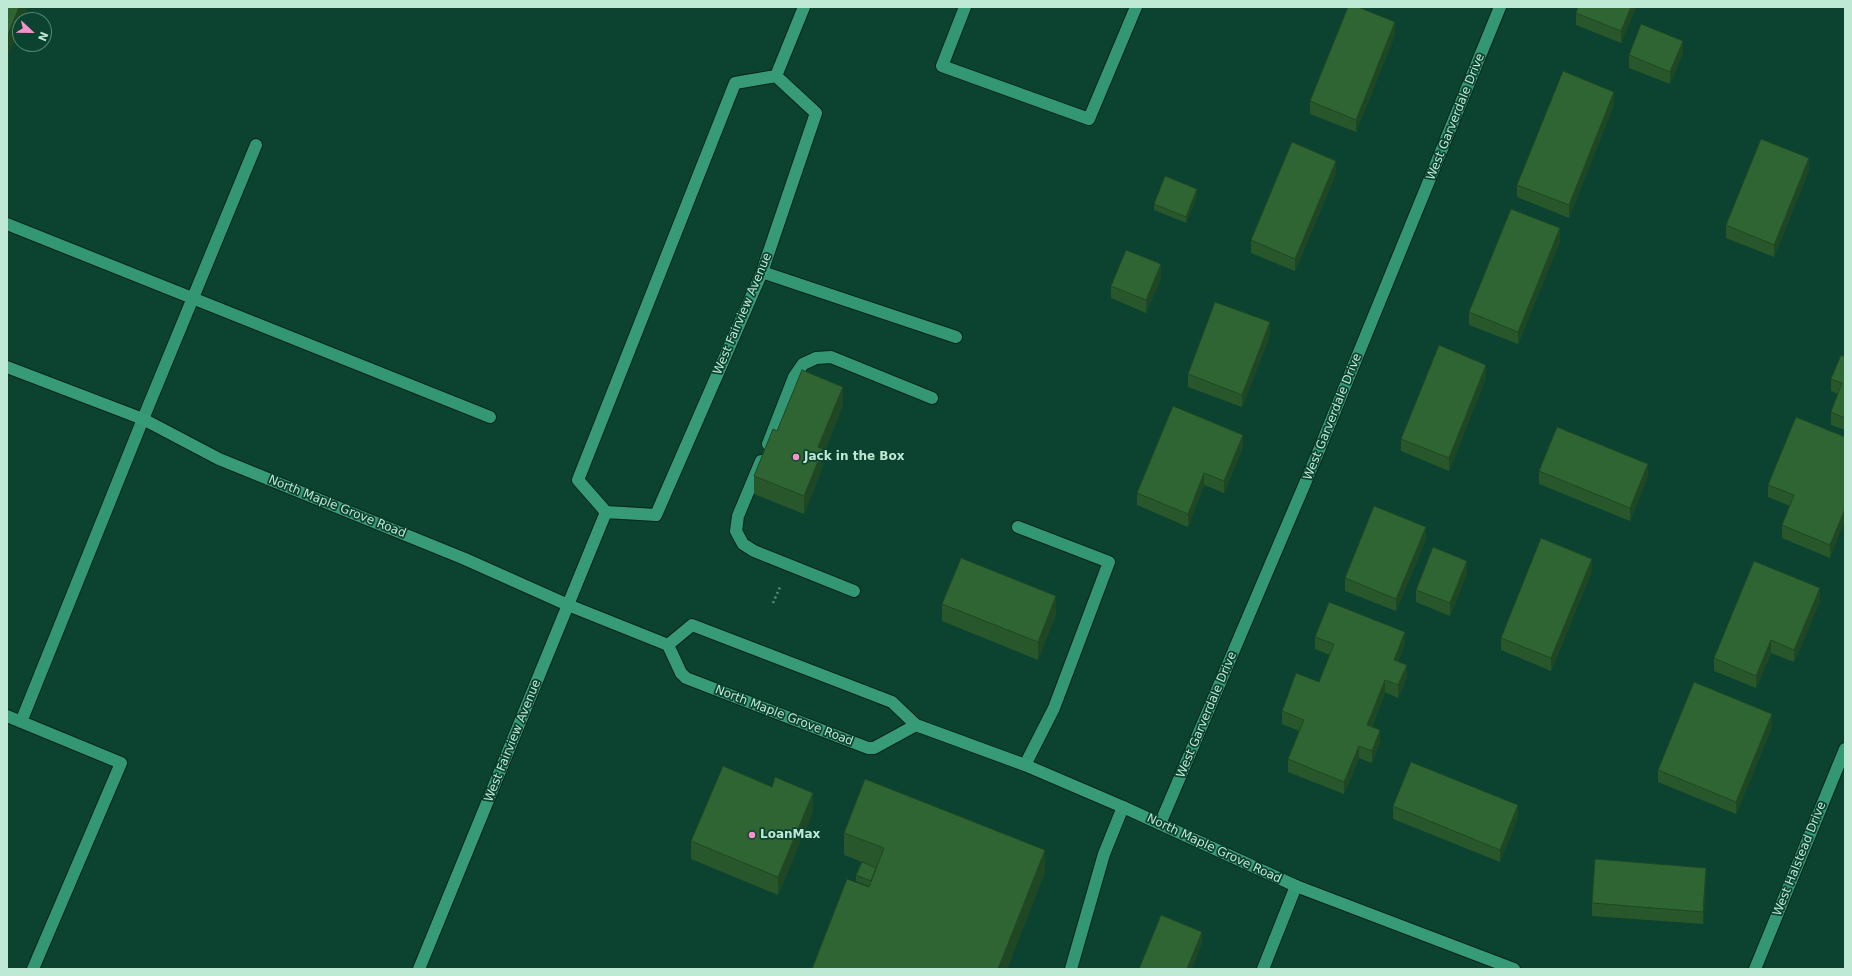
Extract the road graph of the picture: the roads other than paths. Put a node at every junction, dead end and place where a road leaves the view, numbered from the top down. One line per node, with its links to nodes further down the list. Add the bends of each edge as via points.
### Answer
1 (804, 7): 5 (main road)
2 (965, 7): 3 (street, via 942,66 1090,119)
3 (1136, 7)
4 (1500, 7): 26 (street, West Garverdale Drive, via 1317,455)
5 (776, 76): 8 (main road, West Fairview Avenue, via 816,113); 15 (main road, via 735,83 578,480)
6 (256, 145): 9 (street)
7 (7, 224): 9 (street)
8 (762, 272): 10 (street); 15 (main road, West Fairview Avenue, via 656,514)
9 (193, 299): 13 (street); 14 (street)
10 (956, 337)
11 (7, 367): 14 (main road, North Maple Grove Road)
12 (932, 398): 17 (street, via 831,358 816,358 803,364 794,377 741,509 736,532 743,544 754,551)
13 (490, 416)
14 (143, 419): 18 (main road, North Maple Grove Road, via 219,459 465,559); 21 (street)
15 (606, 512): 18 (main road, West Fairview Avenue)
16 (1018, 527): 24 (street, via 1109,562 1054,708)
17 (854, 591)
18 (568, 605): 19 (main road, North Maple Grove Road); 29 (main road, West Fairview Avenue)
19 (668, 645): 22 (main road, North Maple Grove Road, via 692,625 892,702); 22 (main road, North Maple Grove Road, via 686,678 868,748 874,748)
20 (7, 716): 21 (street)
21 (22, 722): 28 (street, via 121,763)
22 (916, 725): 24 (main road, North Maple Grove Road)
23 (1845, 749): 33 (street, West Halstead Drive)
24 (1025, 765): 25 (main road, North Maple Grove Road)
25 (1124, 807): 26 (main road, North Maple Grove Road); 30 (street, via 1104,854)
26 (1160, 824): 27 (main road, North Maple Grove Road)
27 (1296, 886): 31 (street); 32 (main road, North Maple Grove Road)
28 (32, 969)
29 (419, 969)
30 (1071, 969)
31 (1263, 969)
32 (1514, 969)
33 (1755, 969)

